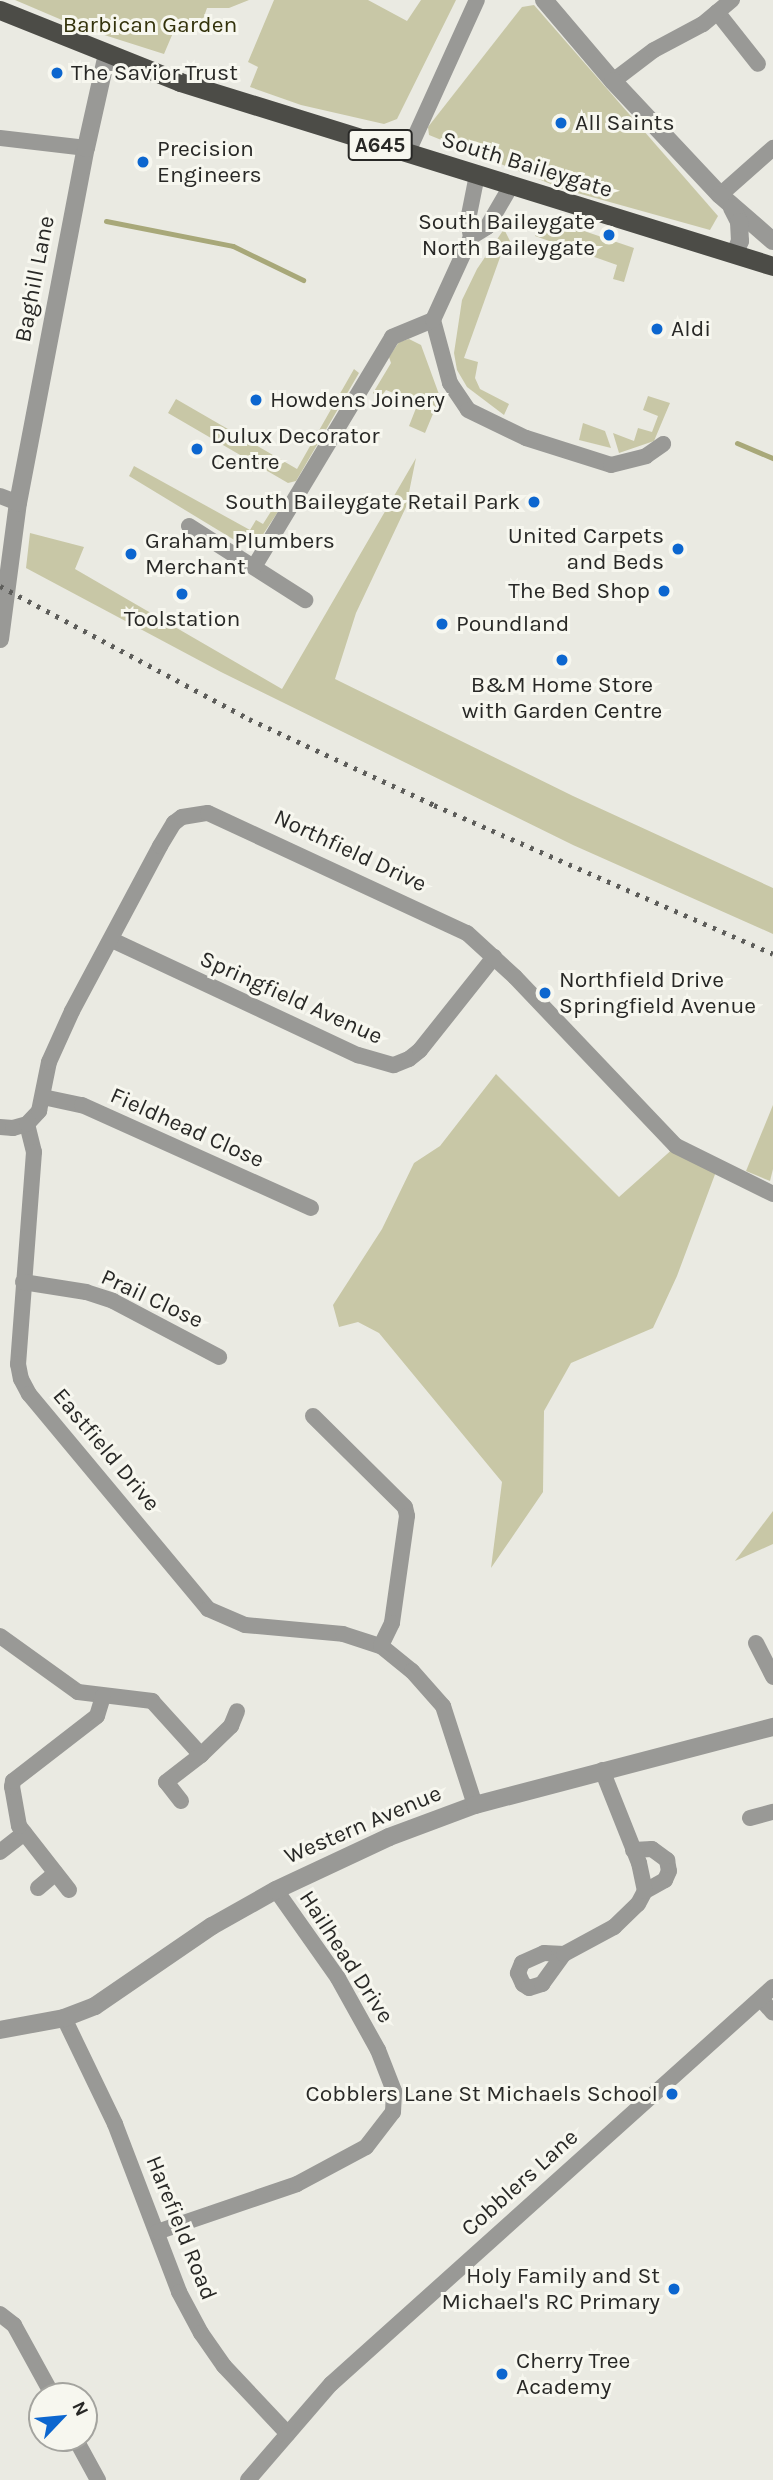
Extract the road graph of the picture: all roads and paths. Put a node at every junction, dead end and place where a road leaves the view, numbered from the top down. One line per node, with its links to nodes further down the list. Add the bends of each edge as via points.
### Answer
1 (477, 0): 12 (street)
2 (544, 0): 8 (street)
3 (732, 0): 5 (street)
4 (0, 10): 6 (highway, A645)
5 (717, 12): 7 (street); 8 (street)
6 (107, 54): 10 (street, Baghill Lane); 12 (highway, South Baileygate / A645)
7 (758, 64)
8 (613, 81): 15 (street)
9 (0, 138): 10 (street)
10 (86, 148): 23 (street, Baghill Lane)
11 (773, 148): 15 (street)
12 (407, 154): 13 (highway, South Baileygate / A645)
13 (477, 175): 14 (highway, South Baileygate / A645); 16 (street, via 468,220)
14 (511, 186): 16 (street, via 487,227); 18 (highway, South Baileygate / A645)
15 (726, 202): 17 (street); 18 (street, via 739,222)
16 (471, 237): 20 (street)
17 (773, 241)
18 (735, 253): 19 (highway, A645)
19 (773, 266)
20 (433, 320): 21 (street, via 450,383 468,410 526,438 594,462 615,465 646,456); 25 (street, via 392,337)
21 (663, 444)
22 (0, 496): 23 (street)
23 (18, 503): 27 (street, Baghill Lane)
24 (189, 526): 25 (street)
25 (254, 567): 26 (street)
26 (305, 600)
27 (0, 639)
28 (112, 940): 29 (street, Springfield Avenue, via 358,1055 394,1065 420,1049); 29 (street, Northfield Drive, via 174,822 188,814 208,813 450,922); 30 (street, Northfield Drive, via 49,1062)
29 (494, 957): 33 (street, Northfield Drive, via 676,1146)
30 (43, 1097): 31 (street, Northfield Drive, via 39,1111); 34 (street, Fieldhead Close, via 82,1105)
31 (27, 1124): 32 (street); 35 (street, Eastfield Drive, via 34,1152)
32 (0, 1127)
33 (773, 1194)
34 (311, 1208)
35 (23, 1282): 36 (street, Prail Close, via 113,1301); 40 (street, Eastfield Drive, via 18,1364 29,1394 208,1609 245,1625 344,1634)
36 (219, 1357)
37 (313, 1416): 40 (street, via 405,1507 392,1623)
38 (0, 1636): 42 (street, via 78,1692)
39 (756, 1643): 41 (street)
40 (381, 1646): 48 (street, Eastfield Drive, via 426,1684 443,1706)
41 (773, 1677)
42 (103, 1696): 45 (street, via 152,1701); 51 (street, via 97,1716 13,1781)
43 (237, 1711): 45 (street, via 230,1726)
44 (773, 1727): 46 (street, Western Avenue)
45 (201, 1755): 47 (street, via 166,1782)
46 (602, 1770): 48 (street, Western Avenue); 52 (street)
47 (181, 1801)
48 (475, 1805): 56 (street, Western Avenue, via 389,1837)
49 (773, 1812): 50 (street)
50 (750, 1818)
51 (24, 1833): 53 (street); 54 (street)
52 (633, 1850): 58 (street); 58 (street, via 652,1849 667,1860 665,1880)
53 (0, 1852)
54 (56, 1873): 55 (street); 57 (street)
55 (37, 1888)
56 (276, 1889): 63 (street, Western Avenue, via 117,1993); 65 (street, Hailhead Drive, via 338,1978 378,2050 394,2091 393,2112 366,2147 297,2185)
57 (69, 1890)
58 (645, 1891): 59 (street, via 614,1927)
59 (564, 1954)
60 (773, 1987): 61 (street, Cobblers Lane)
61 (761, 1999): 62 (street); 68 (street, Cobblers Lane, via 331,2384)
62 (773, 2013)
63 (64, 2018): 64 (street, Western Avenue); 65 (street, Harefield Road, via 115,2123)
64 (0, 2030)
65 (157, 2232): 68 (street, Harefield Road, via 201,2333 224,2367)
66 (0, 2314): 67 (street, via 14,2325)
67 (45, 2382)
68 (288, 2434): 71 (street, Cobblers Lane)
69 (83, 2452): 70 (street)
70 (98, 2480)
71 (248, 2480)

